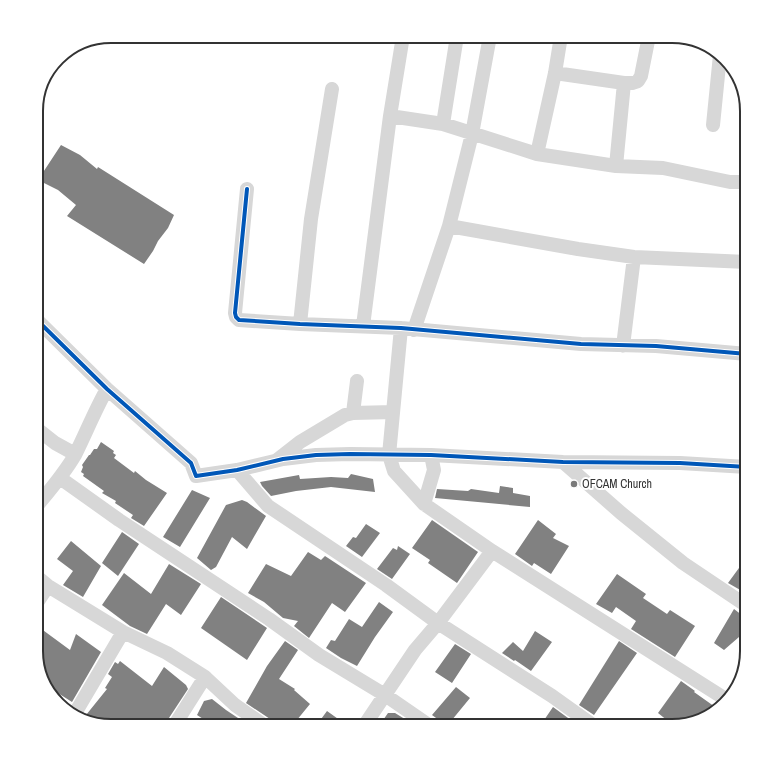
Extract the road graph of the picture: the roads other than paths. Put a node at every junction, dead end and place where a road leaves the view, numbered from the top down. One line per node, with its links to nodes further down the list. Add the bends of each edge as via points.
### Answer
1 (402, 43): 10 (street)
2 (456, 43): 11 (street)
3 (489, 43): 13 (street)
4 (560, 43): 7 (street)
5 (648, 43): 8 (street, via 641,76 638,81)
6 (719, 62): 12 (street)
7 (555, 73): 8 (street); 14 (street)
8 (624, 83): 15 (street)
9 (332, 89): 21 (street, via 311,219)
10 (390, 116): 11 (street); 23 (street)
11 (443, 124): 13 (street)
12 (713, 125)
13 (472, 134): 14 (street); 18 (street)
14 (537, 154): 15 (street)
15 (616, 166): 16 (street, via 663,168)
16 (740, 182)
17 (247, 189): 21 (street, via 236,317 239,320)
18 (449, 226): 19 (street); 24 (street)
19 (634, 257): 20 (street); 25 (street)
20 (740, 262)
21 (300, 324): 23 (street)
22 (43, 326): 28 (street)
23 (363, 326): 24 (street)
24 (407, 329): 25 (street); 29 (street)
25 (623, 346): 26 (street, via 656,346)
26 (740, 353)
27 (357, 381): 30 (street)
28 (107, 389): 32 (street); 38 (street, via 191,463 196,476)
29 (393, 412): 30 (street); 33 (street)
30 (353, 413): 35 (street, via 335,420)
31 (43, 434): 32 (street, via 55,444)
32 (75, 454): 39 (street)
33 (389, 455): 34 (street); 35 (street, via 316,455); 41 (street, via 394,471)
34 (432, 455): 36 (street); 41 (street, via 434,470)
35 (277, 460): 38 (street)
36 (563, 462): 37 (street, via 680,463); 46 (street, via 683,563)
37 (740, 467)
38 (237, 470): 47 (street, via 268,506)
39 (60, 478): 40 (street); 50 (street, via 319,655)
40 (43, 499)
41 (424, 504): 42 (street)
42 (492, 551): 47 (street); 51 (street)
43 (43, 582): 44 (street)
44 (48, 586): 45 (street); 48 (street)
45 (43, 594)
46 (740, 601)
47 (438, 623): 50 (street, via 415,650); 57 (street)
48 (123, 632): 49 (street, via 167,653); 52 (street)
49 (205, 677): 53 (street); 54 (street, via 235,705)
50 (385, 695): 55 (street); 56 (street)
51 (722, 697)
52 (77, 709)
53 (178, 719)
54 (255, 719)
55 (369, 719)
56 (420, 719)
57 (584, 719)

